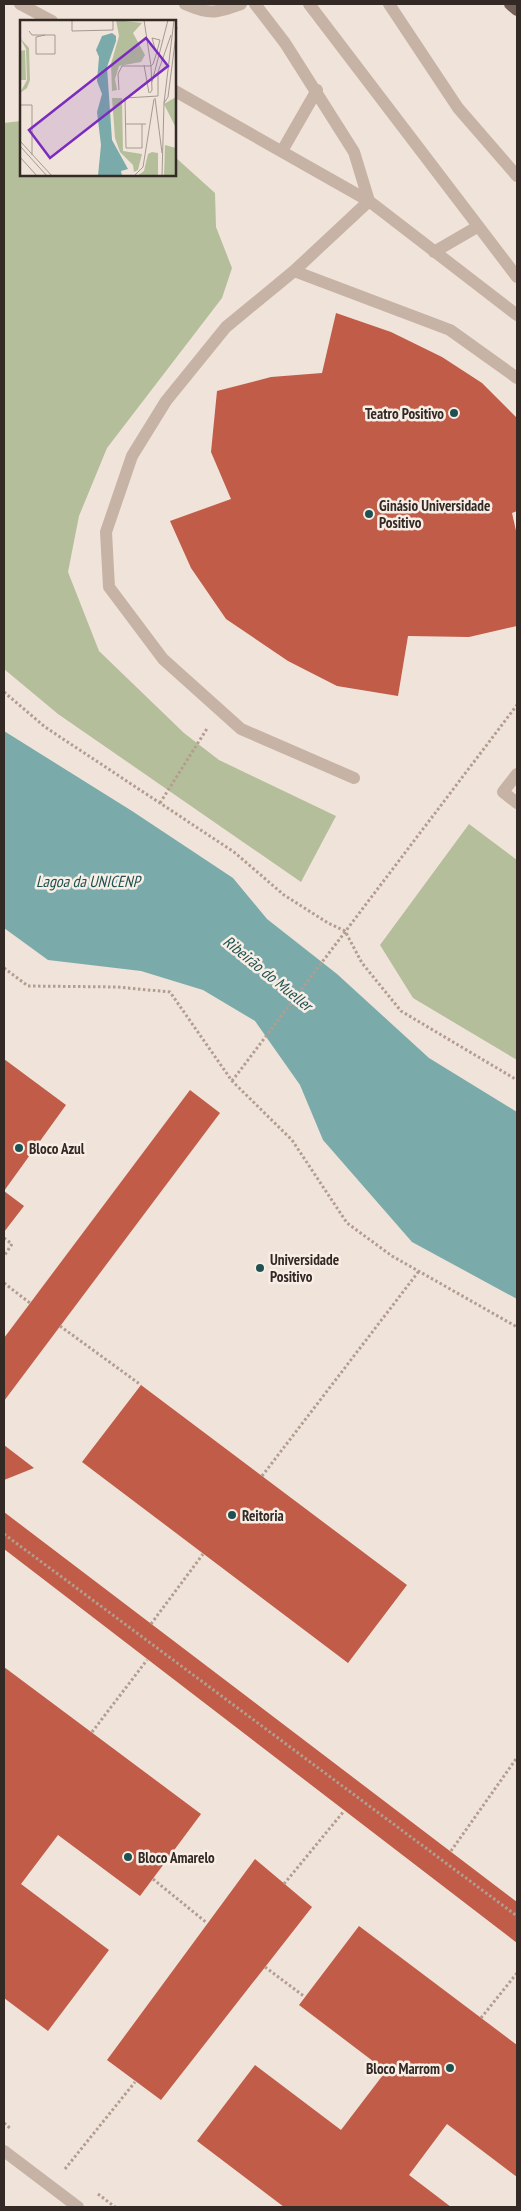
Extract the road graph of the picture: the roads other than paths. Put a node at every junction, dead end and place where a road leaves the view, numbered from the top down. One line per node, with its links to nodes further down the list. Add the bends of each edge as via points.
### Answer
1 (20, 4): 9 (lane)
2 (185, 4): 3 (lane, via 216,13)
3 (241, 4)
4 (255, 4): 10 (lane)
5 (309, 4): 15 (lane)
6 (389, 4): 13 (lane, via 458,108)
7 (510, 4): 8 (main road)
8 (517, 10)
9 (50, 20)
10 (317, 90): 12 (lane); 14 (lane, via 354,152)
11 (176, 92): 12 (lane)
12 (282, 151): 14 (lane)
13 (517, 176)
14 (369, 201): 16 (lane); 17 (lane)
15 (478, 226): 16 (lane); 18 (lane)
16 (434, 252): 19 (lane)
17 (294, 271): 20 (lane, via 450,330); 22 (lane, via 226,327 166,401 132,456 106,532 109,587 163,659 241,729)
18 (517, 277)
19 (517, 315)
20 (517, 378)
21 (517, 774): 23 (lane, via 503,792)
22 (354, 778)
23 (517, 803)
24 (4, 2151): 25 (lane)
25 (78, 2207)

